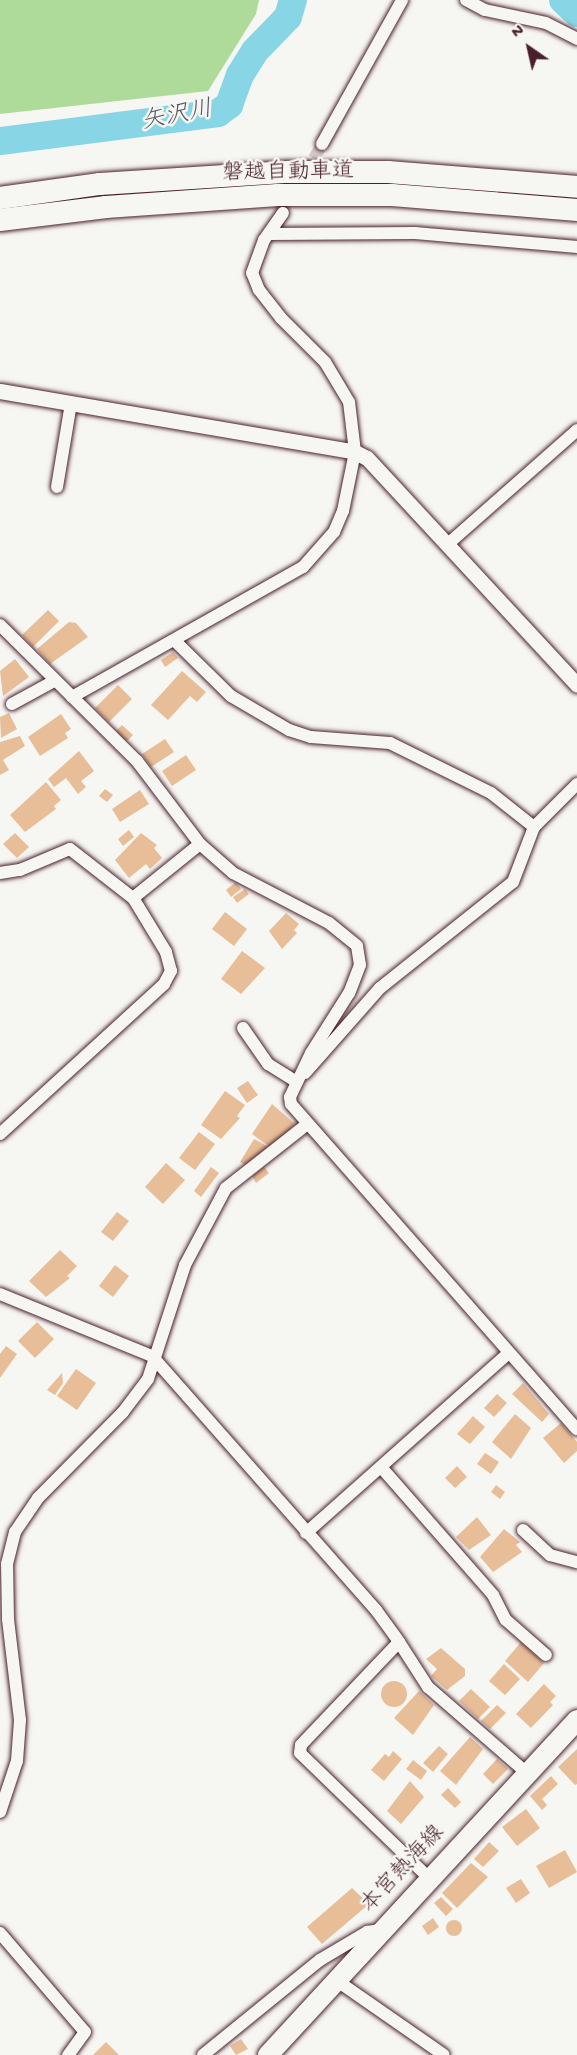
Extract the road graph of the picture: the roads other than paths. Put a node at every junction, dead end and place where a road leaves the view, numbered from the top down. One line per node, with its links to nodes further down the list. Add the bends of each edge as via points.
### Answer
1 (402, 0): 4 (street)
2 (466, 0): 3 (street, via 485,10 546,23)
3 (577, 39)
4 (322, 144)
5 (577, 187): 6 (highway, 磐越自動車道, via 399,173 288,172 111,183)
6 (0, 198)
7 (577, 210): 9 (highway, 磐越自動車道, via 392,195 278,195 106,207)
8 (283, 213): 10 (street)
9 (0, 220)
10 (268, 234): 11 (street, via 415,233); 15 (street, via 253,262 253,280 343,387 355,434)
11 (577, 247)
12 (0, 391): 13 (street)
13 (71, 403): 15 (street); 16 (street)
14 (577, 430): 17 (street)
15 (355, 452): 17 (street, via 384,472); 19 (street, via 343,511 322,550 294,572)
16 (57, 487)
17 (449, 543): 21 (street)
18 (0, 625): 20 (street)
19 (175, 641): 22 (street); 25 (street, via 231,696 289,730 311,737 390,743 491,793)
20 (54, 681): 22 (street); 23 (street)
21 (577, 685)
22 (72, 697): 26 (street, via 137,761)
23 (12, 704)
24 (577, 784): 25 (street)
25 (534, 827): 30 (street, via 513,882 380,988)
26 (200, 844): 28 (street); 30 (street, via 233,873 343,932 360,952 349,993)
27 (0, 873): 28 (street, via 20,870 70,849)
28 (133, 898): 32 (street, via 166,952 171,971 164,984)
29 (243, 1028): 30 (street, via 268,1064)
30 (300, 1078): 31 (street, via 290,1097)
31 (306, 1125): 34 (street); 35 (street, via 226,1188 194,1243)
32 (0, 1134)
33 (0, 1294): 35 (street)
34 (509, 1353): 36 (street); 37 (street)
35 (152, 1356): 39 (street); 41 (street, via 148,1379 137,1395 38,1498 15,1532)
36 (577, 1429)
37 (381, 1467): 39 (street); 43 (street, via 493,1595 506,1620)
38 (523, 1530): 40 (street, via 550,1555)
39 (306, 1533): 42 (street)
40 (577, 1562)
41 (4, 1569): 46 (street, via 20,1720 17,1761)
42 (399, 1642): 45 (street, via 428,1687); 47 (street, via 301,1745 300,1753)
43 (546, 1655)
44 (577, 1720): 45 (main road, 本宮熱海線)
45 (527, 1773): 47 (main road, 本宮熱海線)
46 (0, 1812)
47 (429, 1878): 48 (main road, 本宮熱海線)
48 (381, 1930): 50 (main road, 本宮熱海線); 52 (street, via 359,1936 320,1960)
49 (0, 1933): 51 (street, via 85,2032)
50 (336, 1980): 53 (main road, 本宮熱海線); 54 (street)
51 (68, 2055)
52 (203, 2055)
53 (268, 2055)
54 (444, 2055)

